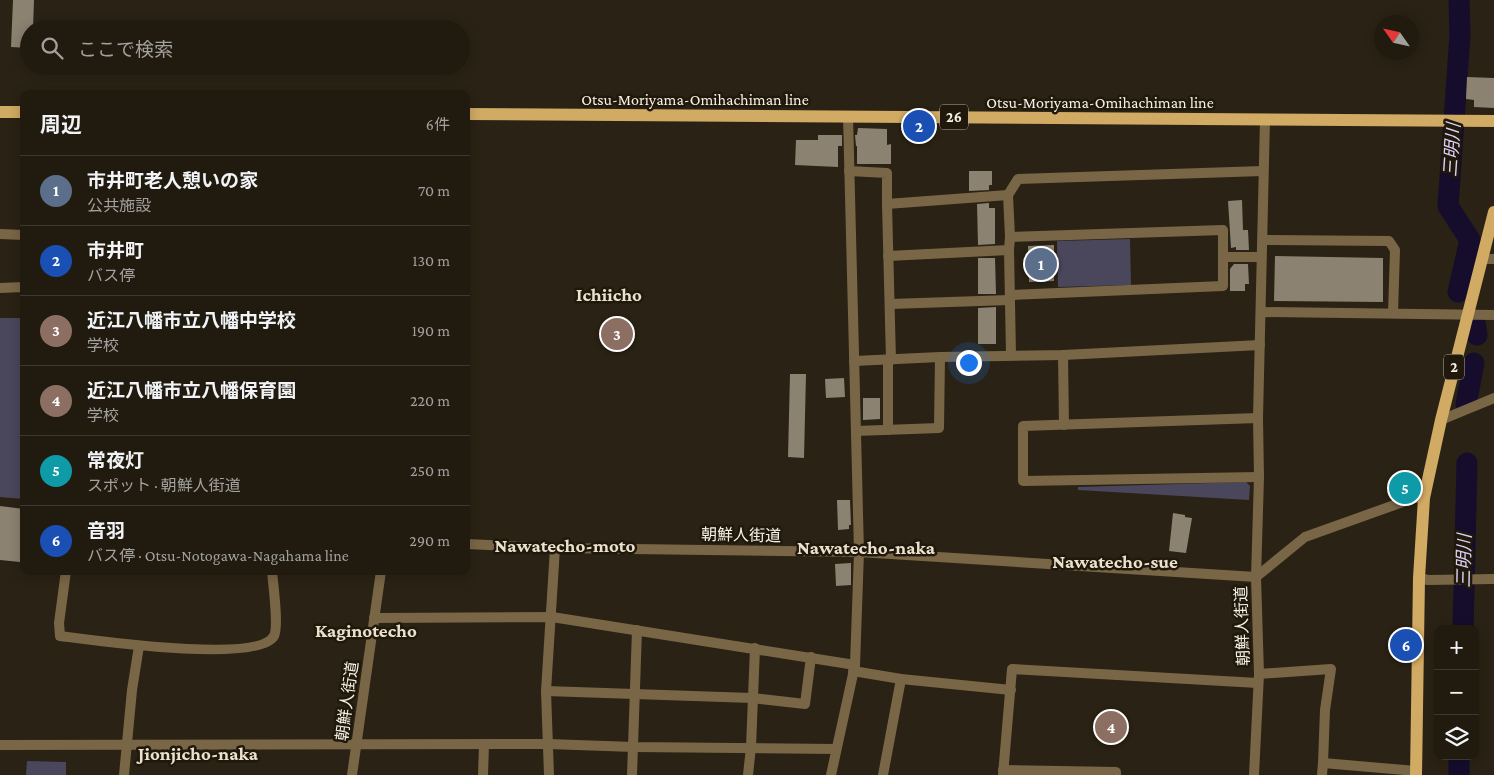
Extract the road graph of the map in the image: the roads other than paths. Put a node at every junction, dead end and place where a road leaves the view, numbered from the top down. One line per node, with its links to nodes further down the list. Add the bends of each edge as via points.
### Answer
1 (0, 112): 2 (main road)
2 (20, 112)
3 (470, 114): 4 (main road, Otsu-Moriyama-Omihachiman line / 26)
4 (848, 116): 5 (main road, Otsu-Moriyama-Omihachiman line / 26); 7 (street)
5 (1265, 119): 6 (main road, Otsu-Moriyama-Omihachiman line / 26); 8 (street)
6 (1494, 121)
7 (849, 171): 10 (street, via 887,173); 34 (street)
8 (1263, 171): 9 (street, via 1018,179); 15 (street)
9 (1008, 195): 10 (street); 14 (street)
10 (887, 204): 17 (street)
11 (1493, 216): 20 (main road, 2)
12 (0, 234): 13 (street)
13 (20, 235)
14 (1010, 236): 16 (street); 18 (street, via 1223,230)
15 (1263, 240): 19 (street); 26 (street, via 1389,241 1395,250)
16 (1009, 250): 17 (street); 23 (street)
17 (888, 256): 24 (street)
18 (1223, 257): 19 (street); 23 (street, via 1223,286)
19 (1261, 257): 25 (street)
20 (1488, 259): 28 (main road, 2)
21 (20, 287): 22 (street)
22 (0, 288)
23 (1010, 297): 24 (street); 31 (street)
24 (890, 304): 33 (street)
25 (1262, 312): 26 (street); 29 (street)
26 (1393, 313): 28 (street)
27 (1494, 314): 28 (street)
28 (1468, 315): 37 (main road, 2)
29 (1260, 345): 30 (street); 36 (street)
30 (1063, 354): 31 (street); 38 (street)
31 (1011, 355): 32 (street)
32 (940, 357): 33 (street); 39 (street, via 939,428)
33 (889, 360): 34 (street); 39 (street)
34 (854, 361): 40 (street)
35 (1494, 398): 37 (street)
36 (1258, 418): 38 (street); 41 (street)
37 (1441, 420): 42 (main road, 2)
38 (1064, 425): 41 (street, via 1023,426 1023,481)
39 (888, 430): 40 (street)
40 (856, 431): 45 (street)
41 (1259, 477): 49 (street)
42 (1424, 498): 49 (street, 朝鮮人街道, via 1414,498 1305,537); 50 (main road, 2)
43 (470, 544): 44 (street, 朝鮮人街道)
44 (555, 548): 45 (street, 朝鮮人街道); 52 (street)
45 (859, 552): 49 (street, 朝鮮人街道); 58 (street)
46 (65, 575): 55 (street, via 60,636)
47 (272, 575): 55 (street, via 276,625 270,642 224,649)
48 (380, 575): 53 (street, 朝鮮人街道)
49 (1256, 577): 59 (street, 朝鮮人街道)
50 (1419, 578): 51 (street); 75 (main road, 2)
51 (1494, 579)
52 (552, 617): 53 (street); 54 (street); 62 (street)
53 (374, 618): 66 (street, 朝鮮人街道)
54 (637, 630): 56 (street); 63 (street)
55 (139, 646): 65 (street)
56 (755, 648): 57 (street); 64 (street)
57 (811, 657): 58 (street); 64 (street, via 804,704)
58 (854, 668): 60 (street); 72 (street)
59 (1258, 678): 61 (street, via 1012,669); 73 (street, via 1331,669 1325,710); 85 (street, 朝鮮人街道)
60 (902, 679): 61 (street); 83 (street)
61 (1011, 690): 74 (street)
62 (546, 691): 63 (street); 68 (street)
63 (635, 694): 64 (street); 70 (street)
64 (752, 698): 71 (street)
65 (127, 744): 66 (street); 69 (street); 76 (street)
66 (356, 744): 67 (street); 77 (street, 朝鮮人街道)
67 (484, 744): 68 (street); 78 (street)
68 (548, 744): 70 (street); 79 (street)
69 (0, 745)
70 (634, 747): 71 (street); 80 (street)
71 (751, 747): 72 (street); 81 (street)
72 (836, 749): 82 (street)
73 (1324, 763): 75 (street); 86 (street)
74 (1003, 772): 84 (street, via 1116,772)
75 (1416, 773)
76 (124, 775)
77 (352, 775)
78 (482, 775)
79 (549, 775)
80 (632, 775)
81 (748, 775)
82 (831, 775)
83 (883, 775)
84 (1116, 775)
85 (1254, 775)
86 (1322, 775)

